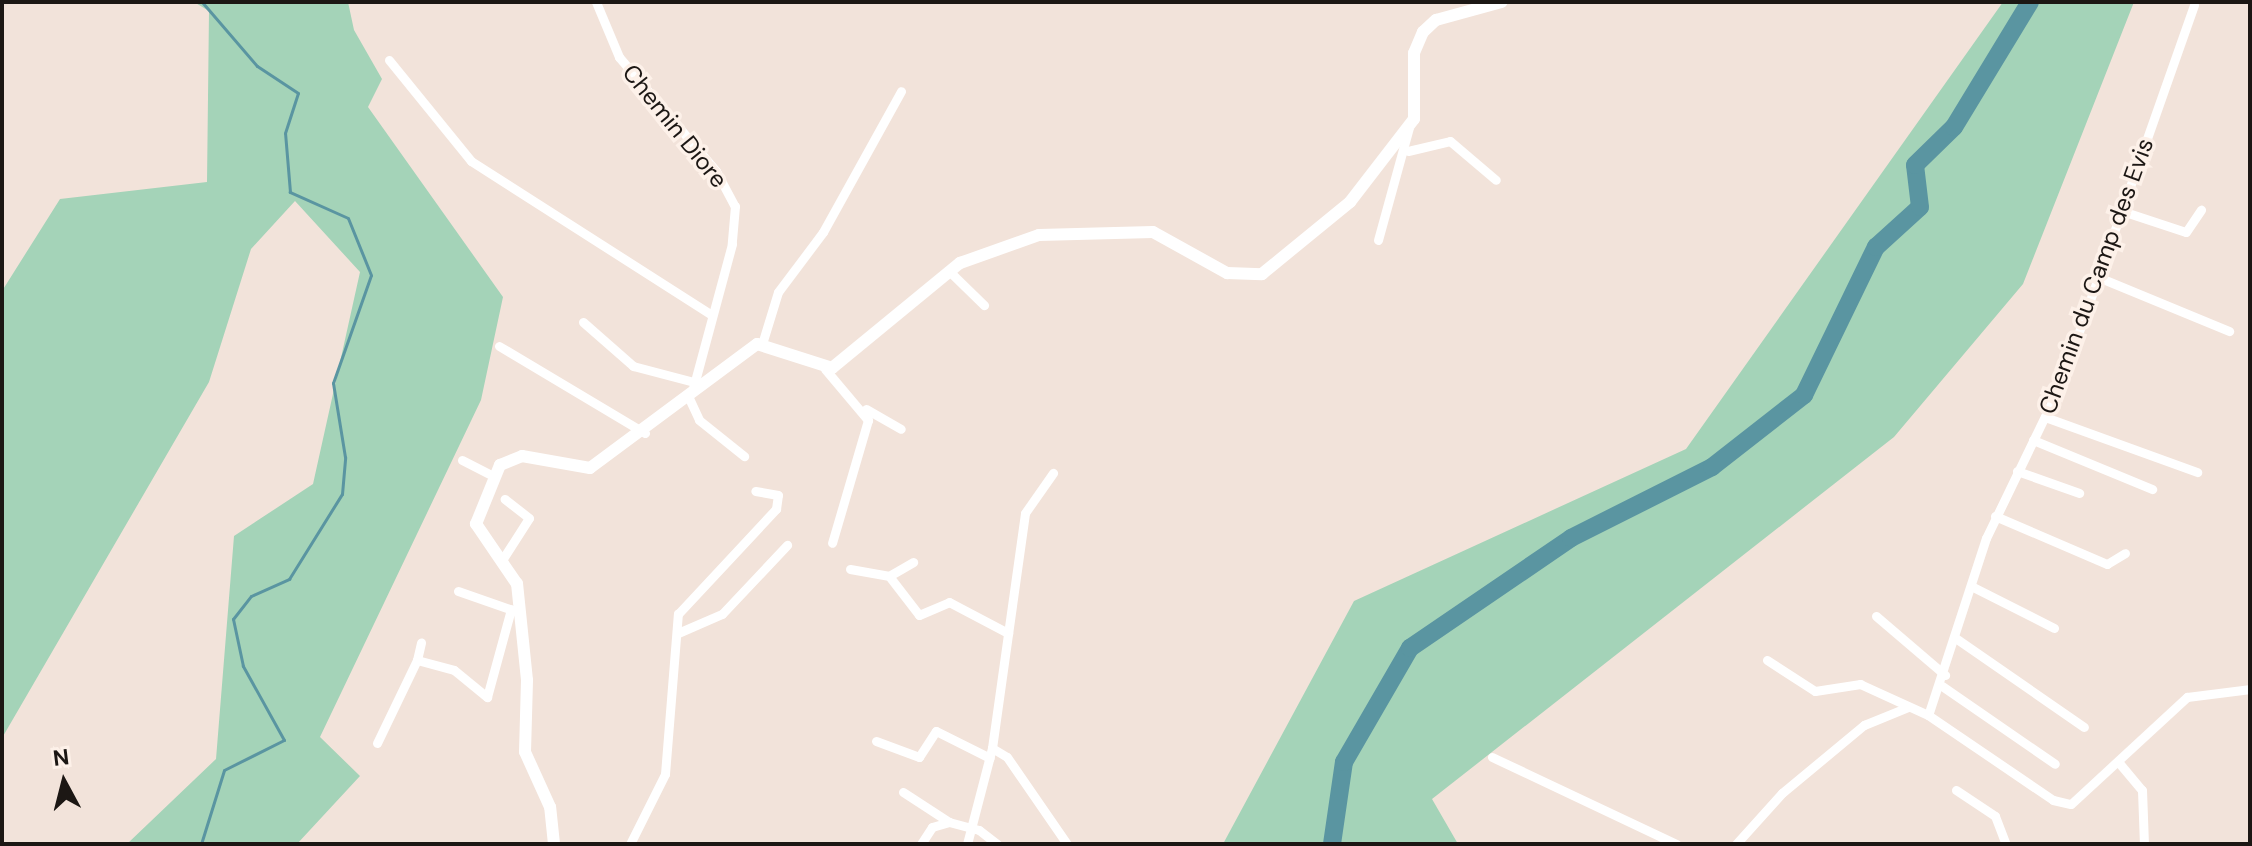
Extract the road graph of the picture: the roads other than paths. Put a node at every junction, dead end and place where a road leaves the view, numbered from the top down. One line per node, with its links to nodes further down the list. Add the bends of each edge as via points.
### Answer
1 (596, 2): 15 (street, Chemin Diore, via 619,57 716,171 735,206 732,244)
2 (1502, 2): 6 (street, via 1436,20 1423,32)
3 (2194, 5): 10 (street, Chemin du Camp des Evis)
4 (389, 60): 15 (street, via 471,161)
5 (901, 91): 18 (street, via 823,232 778,292)
6 (1410, 124): 7 (street); 12 (street, via 1350,202 1255,277 1227,273 1170,238 1134,230 1039,235)
7 (1408, 151): 8 (street, via 1450,141); 11 (street)
8 (1496, 180)
9 (2201, 210): 10 (street, via 2186,232)
10 (2122, 211): 13 (street, Chemin du Camp des Evis)
11 (1378, 240)
12 (949, 271): 14 (street); 20 (street)
13 (2098, 277): 17 (street); 23 (street, Chemin du Camp des Evis)
14 (984, 305)
15 (710, 314): 21 (street, Chemin Diore)
16 (583, 322): 21 (street, via 633,366)
17 (2229, 331)
18 (762, 344): 20 (street); 21 (street)
19 (499, 346): 25 (street)
20 (825, 369): 22 (street)
21 (691, 390): 25 (street); 27 (street, via 699,420)
22 (865, 409): 24 (street); 38 (street, via 868,429)
23 (2045, 417): 26 (street, Chemin du Camp des Evis); 30 (street)
24 (901, 429)
25 (645, 433): 32 (street, via 590,468 516,456)
26 (2033, 440): 29 (street, Chemin du Camp des Evis); 33 (street)
27 (744, 456)
28 (462, 460): 32 (street)
29 (2017, 471): 35 (street); 37 (street, Chemin du Camp des Evis)
30 (2197, 472)
31 (1053, 473): 51 (street, via 1025,513)
32 (492, 475): 41 (street, via 476,524)
33 (2152, 489)
34 (755, 491): 50 (street, via 774,492 776,509 682,606)
35 (2079, 493)
36 (505, 499): 41 (street, via 529,518)
37 (1995, 516): 40 (street, via 2107,564); 45 (street, Chemin du Camp des Evis)
38 (832, 543)
39 (787, 545): 50 (street, via 722,614)
40 (2125, 553)
41 (504, 557): 47 (street)
42 (913, 562): 44 (street)
43 (850, 569): 44 (street)
44 (889, 576): 51 (street, via 919,615 949,602)
45 (1971, 586): 49 (street); 52 (street, Chemin du Camp des Evis)
46 (458, 591): 47 (street)
47 (515, 611): 54 (street, via 487,697 454,670); 71 (street, via 525,752 550,807)
48 (1876, 616): 56 (street)
49 (2054, 628)
50 (678, 633): 72 (street, via 665,774)
51 (1008, 633): 63 (street)
52 (1954, 637): 56 (street, Chemin du Camp des Evis); 60 (street)
53 (421, 642): 54 (street)
54 (417, 660): 62 (street)
55 (1767, 660): 58 (street, via 1815,691 1860,684)
56 (1943, 680): 59 (street, Chemin du Camp des Evis); 65 (street)
57 (2250, 689): 66 (street, via 2187,697)
58 (1908, 707): 59 (street); 78 (street, via 1864,725 1782,793)
59 (1928, 715): 66 (street, via 2062,803 2080,801)
60 (2084, 727)
61 (876, 741): 63 (street, via 919,757 936,731)
62 (377, 743)
63 (991, 753): 70 (street); 76 (street, via 1015,767)
64 (1492, 757): 77 (street)
65 (2055, 764)
66 (2120, 764): 80 (street, via 2142,790)
67 (1956, 790): 79 (street, via 1995,816)
68 (903, 792): 69 (street)
69 (949, 822): 70 (street); 73 (street, via 932,827)
70 (968, 826): 74 (street); 75 (street)
71 (554, 844)
72 (630, 844)
73 (921, 844)
74 (967, 844)
75 (997, 844)
76 (1067, 844)
77 (1676, 844)
78 (1736, 844)
79 (2006, 844)
80 (2144, 844)

